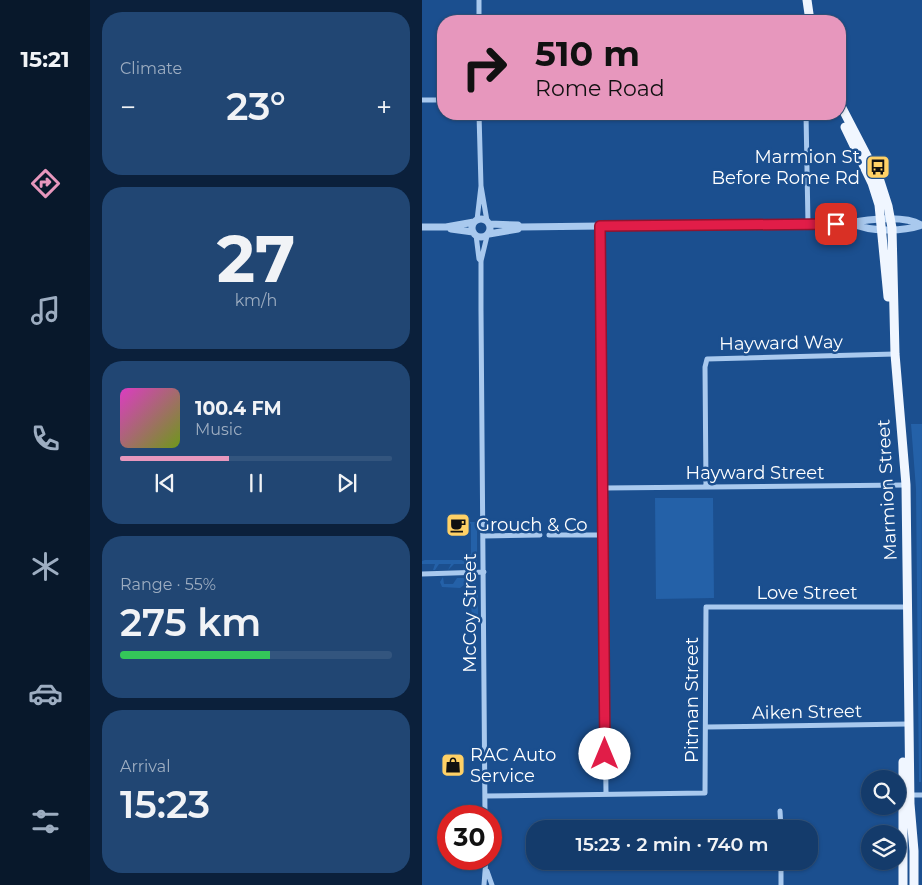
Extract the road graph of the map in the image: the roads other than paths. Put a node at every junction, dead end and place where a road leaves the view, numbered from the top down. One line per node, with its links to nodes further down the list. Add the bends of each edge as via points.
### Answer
1 (479, 0): 4 (street)
2 (802, 0): 5 (main road)
3 (807, 0): 6 (main road)
4 (479, 15)
5 (803, 15)
6 (809, 15)
7 (422, 100): 8 (street)
8 (437, 100)
9 (846, 116): 17 (main road, Marmion Street, via 880,181)
10 (479, 120): 13 (street)
11 (806, 120): 16 (street)
12 (841, 120): 17 (main road, Marmion Street, via 872,183)
13 (480, 186): 14 (street); 15 (street)
14 (475, 221): 15 (street); 21 (street); 23 (street)
15 (488, 222): 22 (street); 24 (street)
16 (808, 224): 17 (street); 19 (street)
17 (887, 224): 18 (street, via 913,220); 26 (main road, Marmion Street)
18 (921, 224)
19 (600, 226): 22 (street); 29 (street)
20 (422, 227): 21 (street)
21 (446, 227): 23 (street)
22 (520, 227): 24 (street)
23 (474, 234): 24 (street, via 480,238); 25 (street, McCoy Street)
24 (488, 235): 25 (street, McCoy Street)
25 (481, 261): 33 (street, McCoy Street)
26 (892, 354): 27 (main road, Marmion Street); 28 (street, Hayward Way, via 706,359)
27 (903, 485): 28 (street, Hayward Street); 36 (main road, Marmion Street)
28 (706, 487): 29 (street, Hayward Street)
29 (604, 488): 32 (street)
30 (540, 535): 33 (street)
31 (549, 535): 32 (street)
32 (603, 535): 40 (street)
33 (484, 536): 34 (street, McCoy Street)
34 (484, 572): 35 (street); 43 (street, McCoy Street)
35 (422, 574)
36 (905, 606): 37 (street, Love Street); 38 (main road, Marmion Street)
37 (706, 607): 39 (street, Pitman Street)
38 (906, 724): 39 (street, Aiken Street); 41 (main road, Marmion Street)
39 (707, 727): 40 (street, Pitman Street, via 705,793)
40 (606, 794): 43 (street)
41 (907, 795): 42 (street); 52 (main road, Marmion Street); 53 (main road, Marmion Street)
42 (922, 795)
43 (484, 796): 44 (street, McCoy Street)
44 (484, 805)
45 (780, 811): 46 (street)
46 (780, 820)
47 (781, 870): 51 (street)
48 (487, 871): 49 (street); 50 (street)
49 (484, 885)
50 (492, 885)
51 (781, 885)
52 (903, 885)
53 (914, 885)

